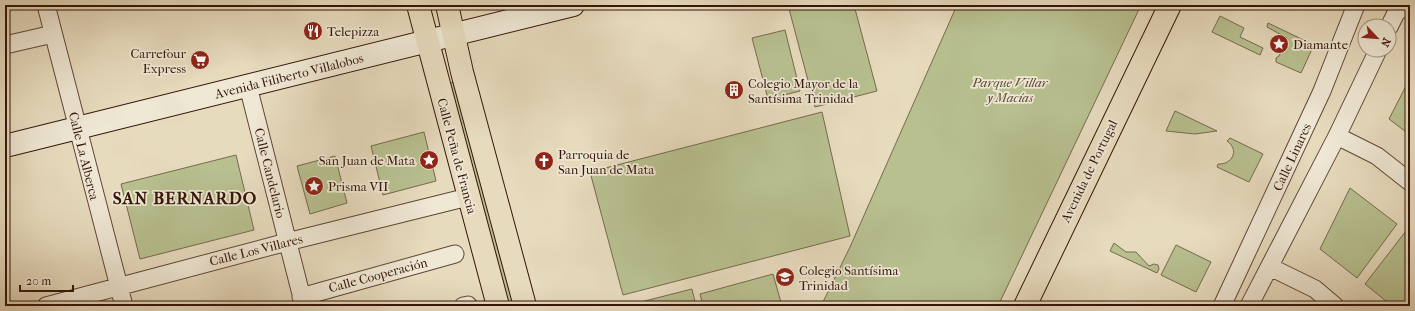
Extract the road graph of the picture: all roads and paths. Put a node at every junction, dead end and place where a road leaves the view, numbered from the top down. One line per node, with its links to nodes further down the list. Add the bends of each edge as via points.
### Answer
1 (46, 5): 10 (street, Calle La Alberca)
2 (418, 5): 13 (main road, Calle Peña de Francia)
3 (447, 5): 11 (main road, Calle Peña de Francia)
4 (573, 5): 11 (main road, Avenida Filiberto Villalobos)
5 (1160, 5): 12 (main road, Avenida de Portugal)
6 (1170, 5): 12 (main road, Avenida de Portugal)
7 (1356, 5): 32 (street, Calle Linares, via 1322,91)
8 (1410, 6): 9 (street, via 1397,11)
9 (1394, 18)
10 (53, 34): 14 (street); 17 (street, Calle La Alberca)
11 (454, 35): 13 (main road, Avenida Filiberto Villalobos); 30 (main road, Calle Peña de Francia)
12 (1155, 37): 31 (main road, Avenida de Portugal)
13 (427, 42): 16 (main road, Avenida Filiberto Villalobos); 21 (main road, Calle Peña de Francia)
14 (5, 45)
15 (1374, 58): 18 (street)
16 (248, 86): 17 (main road, Avenida Filiberto Villalobos); 22 (street, Calle Candelario)
17 (77, 128): 19 (main road, Avenida Filiberto Villalobos); 25 (street, Calle La Alberca)
18 (1337, 136): 20 (street, via 1377,156); 24 (street)
19 (5, 146)
20 (1410, 182)
21 (468, 197): 22 (street, Calle Los Villares); 29 (main road, Calle Peña de Francia)
22 (287, 242): 25 (street, Calle Los Villares); 26 (street, Calle Candelario)
23 (455, 254): 26 (street, Calle Cooperación)
24 (1270, 266): 33 (street); 34 (street, via 1310,287)
25 (118, 286): 27 (street, Calle Los Villares); 28 (street, Calle La Alberca)
26 (302, 301)
27 (46, 306)
28 (124, 306)
29 (498, 306)
30 (524, 306)
31 (1025, 306)
32 (1222, 306)
33 (1249, 306)
34 (1335, 306)

